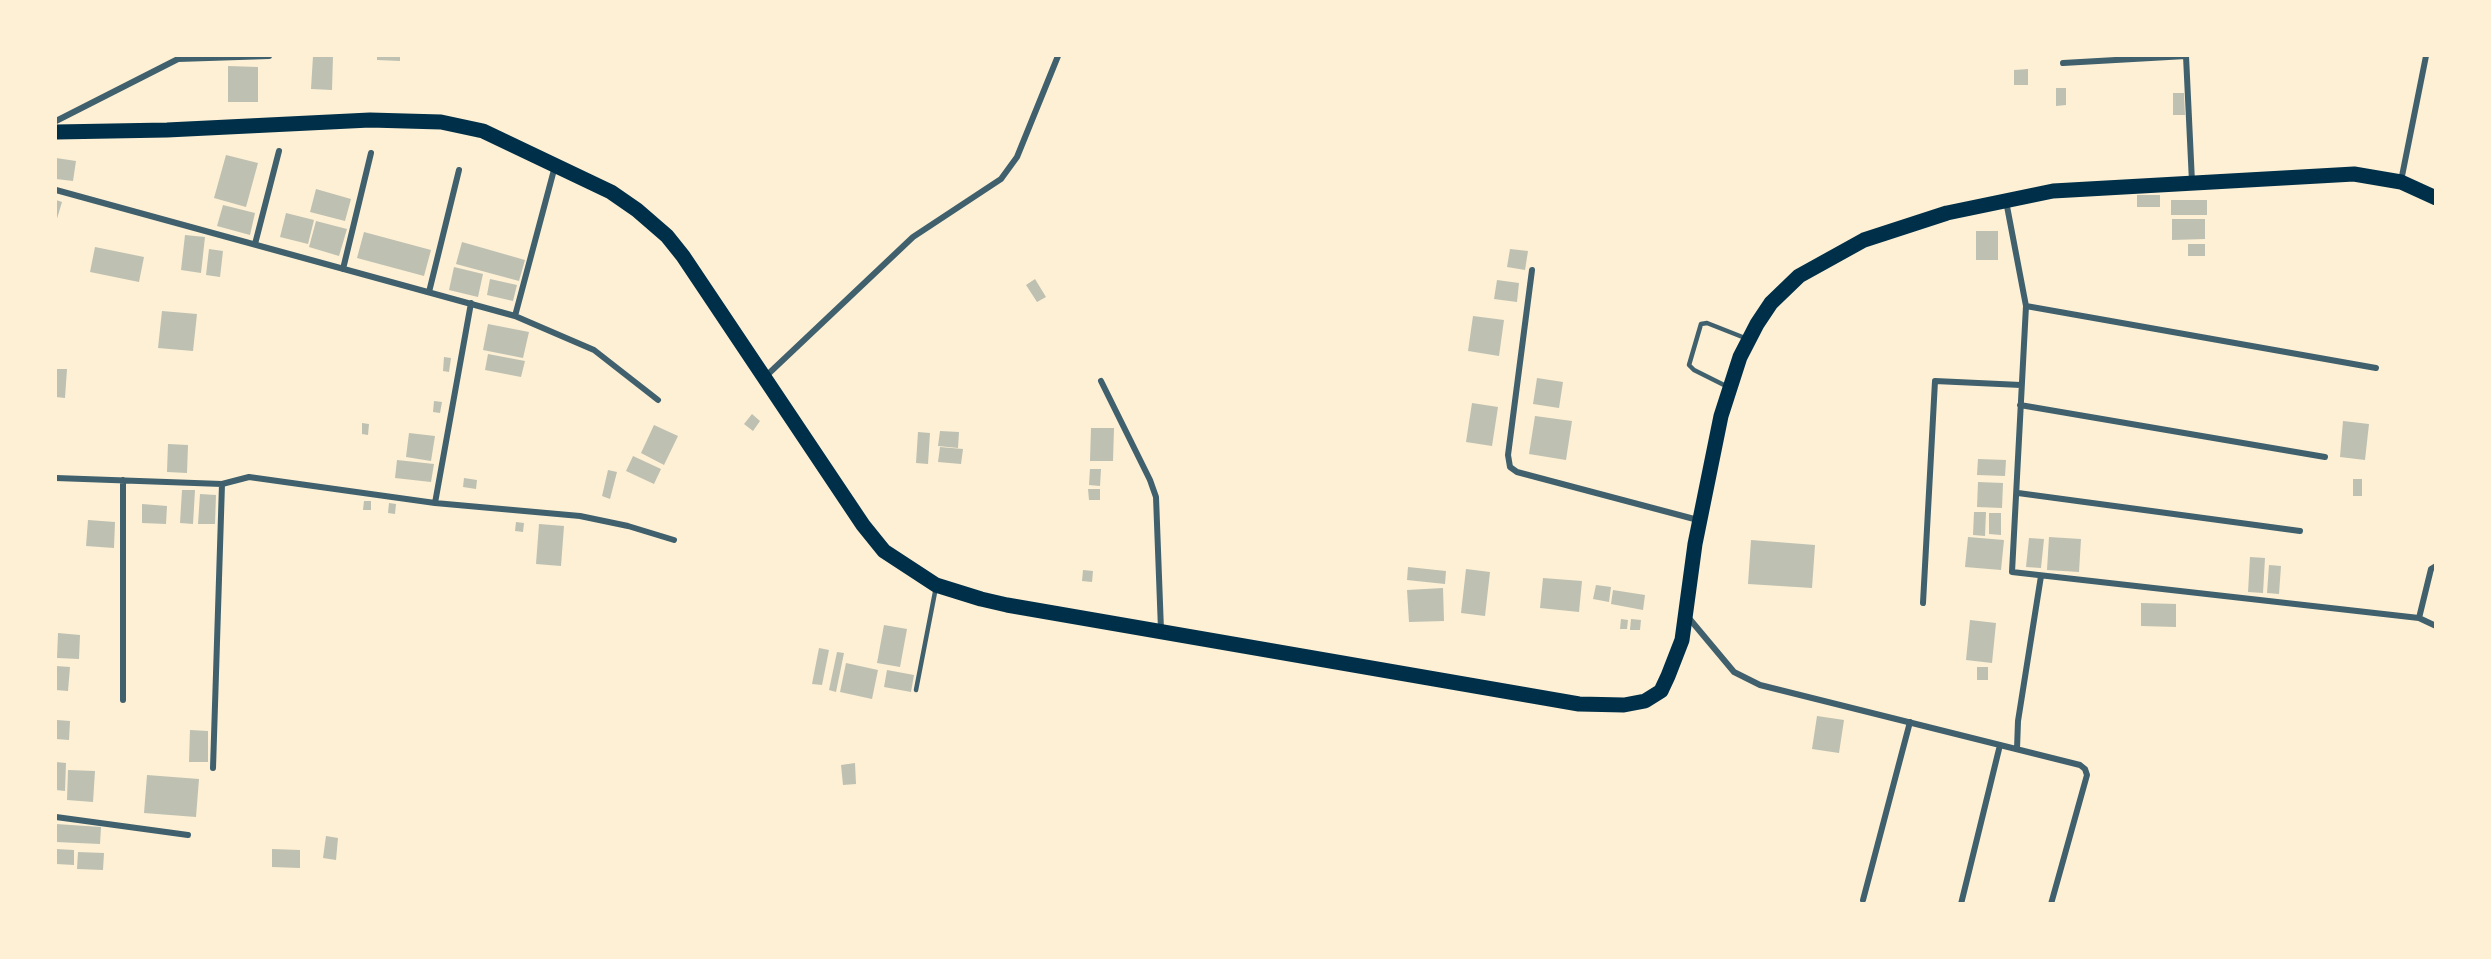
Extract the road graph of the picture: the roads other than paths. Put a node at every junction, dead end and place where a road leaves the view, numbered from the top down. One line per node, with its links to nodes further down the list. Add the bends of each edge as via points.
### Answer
1 (269, 56): 5 (street, via 178,59)
2 (1058, 56): 25 (street, via 1017,158 1001,179 913,237)
3 (2426, 56): 12 (street)
4 (2063, 63): 11 (street, via 2186,56)
5 (56, 121)
6 (56, 132): 9 (main road, via 370,120 441,122 483,131)
7 (279, 151): 16 (street)
8 (371, 153): 17 (street)
9 (555, 165): 22 (street); 25 (main road, via 611,192 667,236)
10 (459, 170): 19 (street)
11 (2192, 182): 12 (main road, via 2354,174); 15 (main road, via 2052,191)
12 (2401, 182): 14 (main road)
13 (56, 190): 16 (street)
14 (2436, 198)
15 (2006, 201): 21 (street); 23 (main road, via 1947,213 1864,240 1831,257 1799,276 1771,303)
16 (255, 244): 17 (street)
17 (343, 269): 19 (street)
18 (1532, 270): 37 (street, via 1508,455 1510,467)
19 (429, 292): 20 (street)
20 (471, 303): 22 (street); 36 (street)
21 (2026, 306): 24 (street); 27 (street)
22 (515, 316): 29 (street, via 594,350)
23 (1749, 340): 28 (main road); 28 (lane, via 1707,322 1701,324 1689,365)
24 (2376, 368)
25 (764, 378): 42 (main road, via 884,551)
26 (1101, 381): 47 (street, via 1156,497)
27 (2021, 385): 30 (street); 43 (street, via 1935,381)
28 (1730, 388): 37 (main road)
29 (658, 400)
30 (2020, 405): 31 (street); 35 (street)
31 (2325, 457)
32 (56, 478): 33 (street)
33 (123, 480): 34 (street); 49 (street)
34 (222, 484): 36 (street, via 249,477); 53 (street)
35 (2018, 493): 38 (street); 41 (street, via 2012,573)
36 (435, 503): 39 (street, via 580,516)
37 (1700, 521): 44 (main road)
38 (2300, 531)
39 (674, 540)
40 (2436, 566): 45 (street, via 2431,570)
41 (2041, 576): 45 (street); 52 (street)
42 (936, 585): 47 (main road, via 981,599); 48 (lane)
43 (1923, 603)
44 (1686, 614): 47 (main road, via 1682,640 1661,690 1645,701 1624,705 1579,704); 50 (street, via 1734,672 1760,685)
45 (2419, 618): 46 (street)
46 (2436, 626)
47 (1161, 631)
48 (916, 690)
49 (123, 700)
50 (1910, 723): 51 (street); 56 (street)
51 (2000, 745): 52 (street); 57 (street)
52 (2017, 749): 58 (street, via 2080,765 2087,775)
53 (213, 768)
54 (56, 817): 55 (street)
55 (188, 835)
56 (1863, 900)
57 (1961, 903)
58 (2051, 903)

